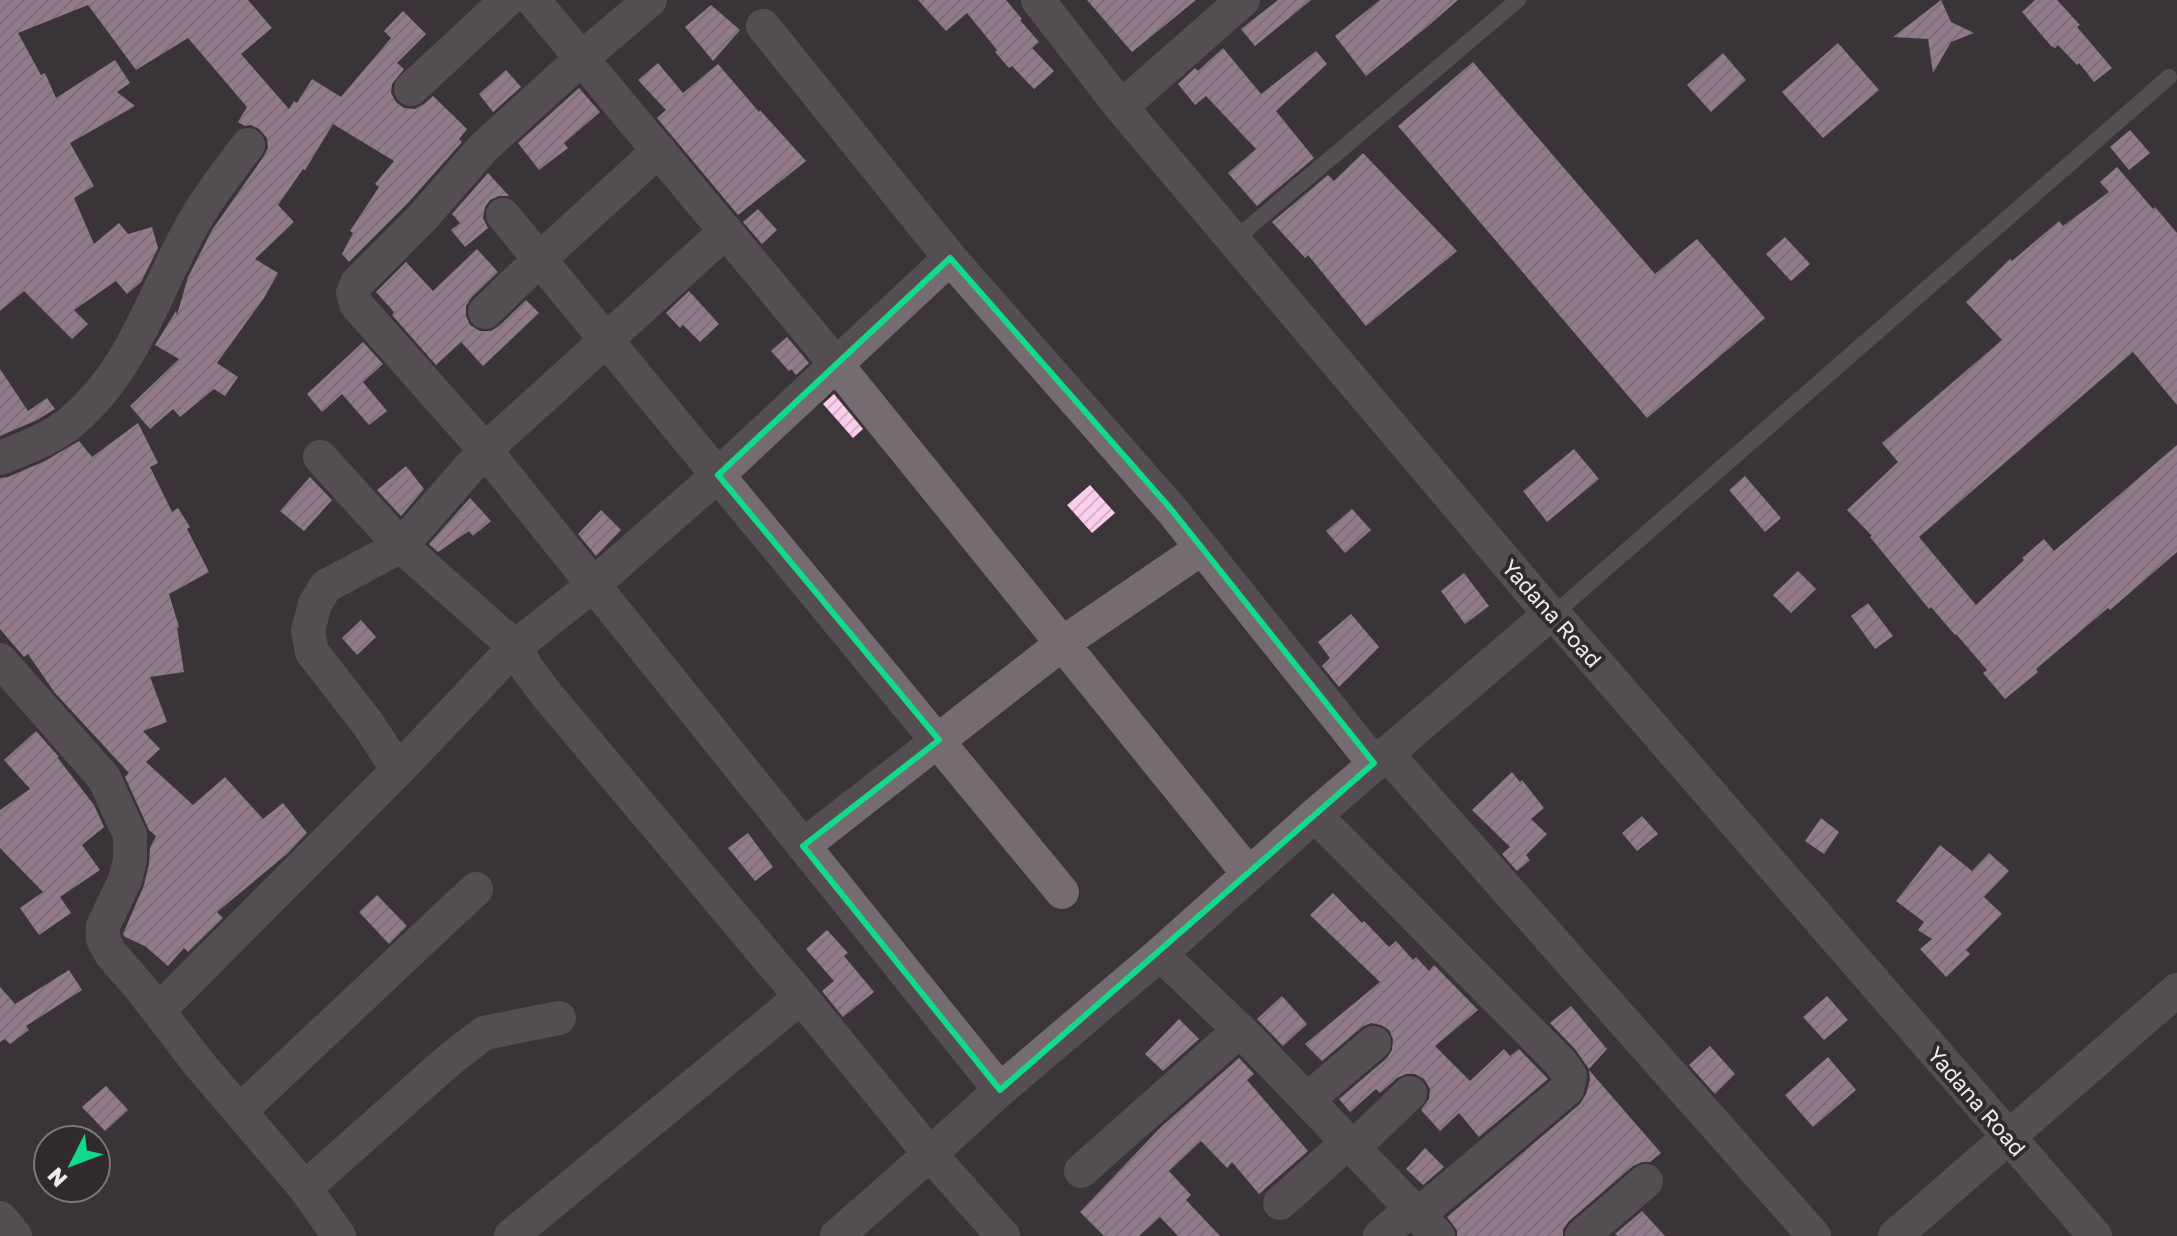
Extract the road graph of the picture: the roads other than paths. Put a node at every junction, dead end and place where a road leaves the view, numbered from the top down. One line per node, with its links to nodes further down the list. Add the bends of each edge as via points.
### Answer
1 (507, 0): 10 (street)
2 (533, 0): 8 (street)
3 (650, 0): 8 (street)
4 (1038, 0): 11 (street, Yadana Road)
5 (1518, 0): 16 (lane)
6 (1239, 1): 11 (street)
7 (763, 26): 17 (street)
8 (583, 57): 13 (street); 22 (street, via 483,148 353,293 356,304)
9 (2169, 77): 29 (lane)
10 (411, 89)
11 (1121, 107): 16 (street, Yadana Road)
12 (248, 145): 24 (street, via 195,219 129,353 99,394 70,424)
13 (659, 150): 15 (street); 18 (street)
14 (503, 215): 18 (street)
15 (726, 231): 20 (street); 21 (street)
16 (1234, 240): 29 (street, Yadana Road)
17 (950, 258): 21 (street); 27 (street)
18 (540, 259): 19 (street); 20 (street)
19 (485, 312)
20 (607, 341): 22 (street); 25 (street)
21 (836, 364): 25 (street); 30 (street)
22 (485, 450): 26 (street); 28 (street)
23 (320, 457): 26 (street)
24 (0, 458)
25 (718, 475): 28 (street); 33 (street)
26 (401, 546): 31 (street); 35 (street, via 326,586 308,630 312,652)
27 (1202, 548): 30 (street); 34 (street)
28 (593, 585): 31 (street); 37 (street)
29 (1552, 614): 34 (street); 52 (street, Yadana Road)
30 (1063, 643): 33 (street); 38 (street)
31 (515, 647): 35 (street); 43 (street, via 547,695)
32 (0, 660): 44 (street, via 104,778 130,835 125,880 103,926 103,939)
33 (939, 740): 37 (street); 40 (street)
34 (1380, 758): 36 (street); 68 (street)
35 (398, 770): 44 (street)
36 (1315, 815): 38 (street); 60 (street, via 1570,1076 1567,1089)
37 (803, 846): 48 (street)
38 (1248, 873): 41 (street)
39 (476, 889): 51 (street)
40 (1062, 892)
41 (1160, 954): 46 (street); 48 (street)
42 (2177, 990): 52 (street)
43 (801, 997): 54 (street); 63 (street)
44 (148, 999): 51 (street)
45 (559, 1018): 57 (street, via 484,1033)
46 (1240, 1030): 50 (street); 55 (street)
47 (1374, 1043): 50 (street)
48 (1000, 1090): 54 (street)
49 (1410, 1093): 53 (street)
50 (1307, 1100): 53 (street)
51 (240, 1111): 57 (street)
52 (2009, 1138): 69 (street); 70 (street, Yadana Road)
53 (1350, 1145): 58 (street); 60 (street)
54 (930, 1154): 64 (street); 65 (street)
55 (1081, 1171)
56 (1646, 1181): 67 (street)
57 (305, 1188): 62 (street)
58 (1280, 1203)
59 (0, 1218): 61 (street)
60 (1422, 1220): 66 (street)
61 (15, 1236)
62 (339, 1236)
63 (511, 1236)
64 (837, 1236)
65 (1003, 1236)
66 (1380, 1236)
67 (1582, 1236)
68 (1814, 1236)
69 (1895, 1236)
70 (2095, 1236)

